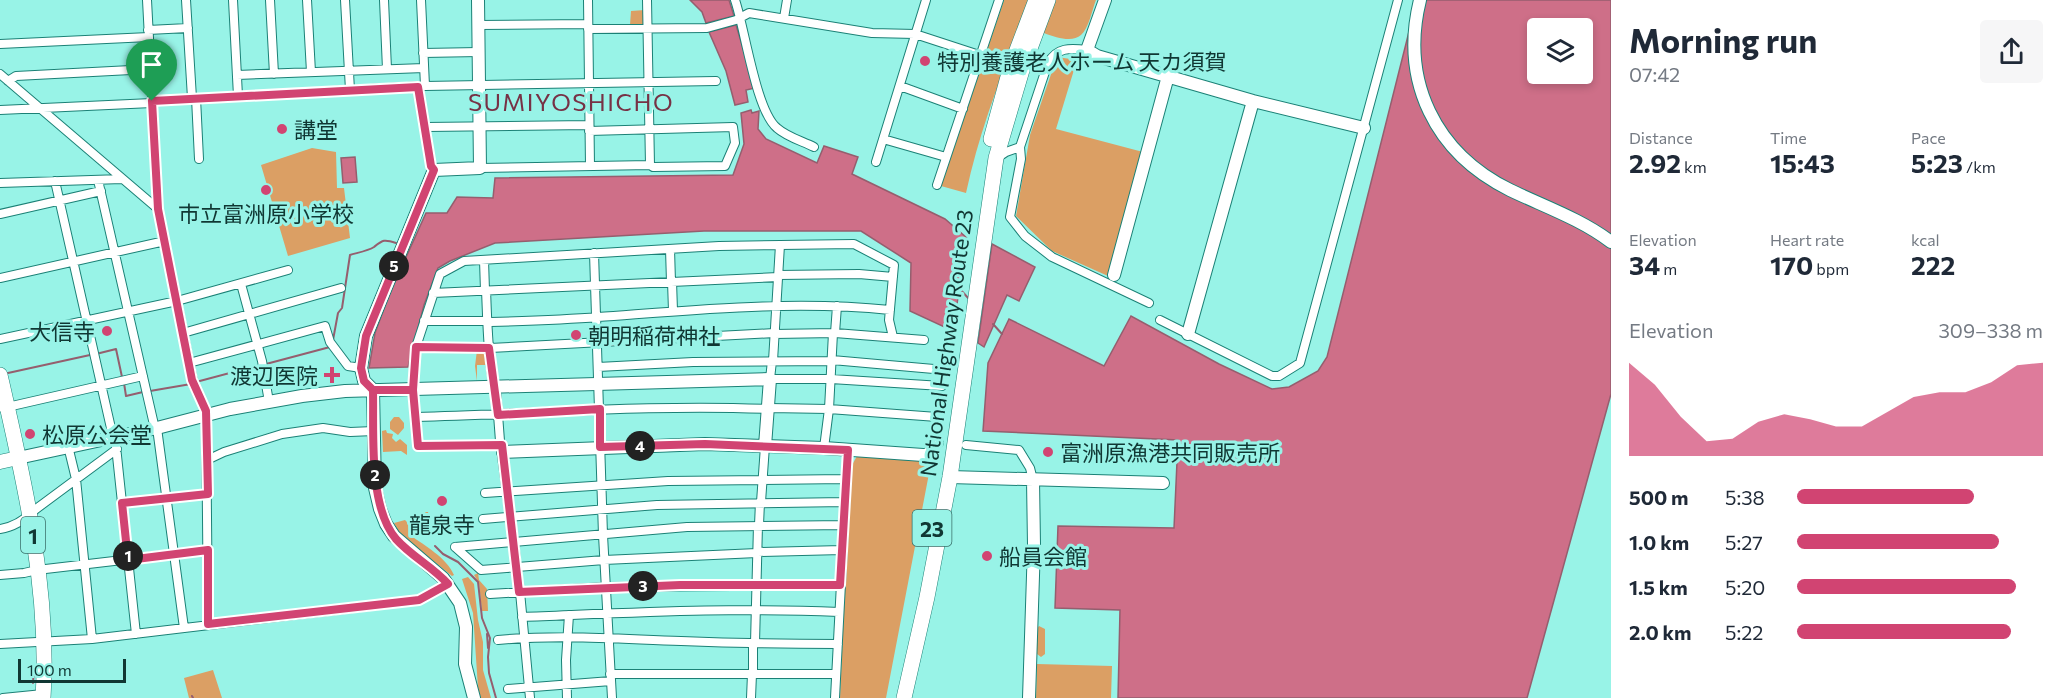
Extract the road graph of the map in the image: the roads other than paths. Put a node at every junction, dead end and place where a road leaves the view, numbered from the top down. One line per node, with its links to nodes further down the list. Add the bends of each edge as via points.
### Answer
1 (147, 0): 27 (street)
2 (186, 0): 25 (street)
3 (233, 0): 42 (street)
4 (270, 0): 41 (street)
5 (307, 0): 39 (street)
6 (345, 0): 38 (street)
7 (384, 0): 37 (street)
8 (421, 0): 32 (street)
9 (478, 0): 23 (street)
10 (588, 0): 24 (street)
11 (647, 0): 26 (street)
12 (735, 0): 21 (street)
13 (787, 0): 22 (street)
14 (926, 0): 28 (street)
15 (999, 0): 33 (street)
16 (1036, 0): 35 (highway, National Highway Route 23 / 23)
17 (1048, 0): 35 (highway, National Highway Route 23 / 23)
18 (1105, 0): 30 (street)
19 (1398, 0): 62 (street)
20 (1420, 0): 86 (street, via 1415,65 1427,110 1447,141 1490,179)
21 (738, 18): 22 (street, via 749,13); 26 (street, via 710,27); 65 (street, via 769,119 780,130)
22 (784, 18): 28 (street, via 872,33)
23 (478, 25): 24 (street); 31 (street)
24 (588, 27): 26 (street); 47 (street)
25 (188, 28): 27 (street); 53 (street)
26 (648, 28): 46 (street)
27 (148, 33): 29 (street); 36 (street)
28 (915, 34): 33 (street); 49 (street)
29 (0, 44)
30 (1086, 50): 43 (street); 66 (street, via 1065,48 1052,56)
31 (479, 52): 32 (street); 48 (street)
32 (423, 53): 34 (street)
33 (981, 57): 35 (street); 57 (street)
34 (424, 68): 37 (street); 50 (street)
35 (1016, 68): 68 (highway, National Highway Route 23 / 23); 84 (highway, National Highway Route 23 / 23, via 989,146)
36 (150, 69): 44 (street, via 16,76); 55 (street)
37 (387, 69): 38 (street)
38 (349, 70): 39 (street); 51 (street)
39 (311, 72): 41 (street)
40 (0, 74): 44 (street)
41 (274, 74): 42 (street)
42 (237, 75): 52 (street)
43 (1168, 76): 54 (street); 94 (street)
44 (8, 81): 56 (street)
45 (716, 81): 46 (street)
46 (649, 82): 47 (street); 63 (street)
47 (589, 84): 48 (street); 61 (street)
48 (479, 85): 50 (street); 60 (street)
49 (900, 86): 57 (street); 64 (street)
50 (422, 87): 51 (street); 59 (street)
51 (350, 90): 52 (street)
52 (238, 96): 53 (street)
53 (194, 98): 55 (street); 69 (street)
54 (1253, 101): 62 (street); 120 (street)
55 (152, 102): 56 (street); 82 (street)
56 (38, 108): 58 (street); 75 (street)
57 (963, 109): 67 (street)
58 (0, 110)
59 (426, 127): 60 (street); 74 (street)
60 (479, 127): 61 (street); 73 (street)
61 (589, 128): 63 (street); 72 (street)
62 (1364, 128): 120 (street, via 1300,363 1272,376)
63 (650, 129): 71 (street); 71 (street, via 733,127 735,143 725,166)
64 (883, 139): 67 (street); 70 (street)
65 (814, 147)
66 (1020, 147): 68 (street); 105 (street, via 1010,217 1025,236 1052,257)
67 (946, 157): 79 (street)
68 (996, 158): 84 (highway, National Highway Route 23 / 23)
69 (199, 159)
70 (876, 162)
71 (650, 165): 72 (street)
72 (590, 166): 73 (street)
73 (480, 168): 74 (street)
74 (434, 170): 133 (street, via 370,324)
75 (122, 179): 76 (street); 82 (street)
76 (98, 180): 77 (street); 80 (street)
77 (55, 181): 78 (street); 81 (street)
78 (0, 183)
79 (937, 185)
80 (101, 191): 81 (street); 89 (street)
81 (59, 200): 83 (street); 92 (street)
82 (158, 209): 85 (street)
83 (0, 214)
84 (982, 224): 128 (highway, National Highway Route 23 / 23)
85 (165, 241): 89 (street); 104 (street)
86 (1611, 242)
87 (780, 245): 88 (street); 95 (street); 96 (street, via 854,244 894,265)
88 (670, 249): 90 (street); 98 (street)
89 (115, 252): 92 (street); 109 (street)
90 (594, 253): 91 (street); 100 (street)
91 (484, 260): 102 (street); 103 (street, via 464,261 440,274)
92 (74, 262): 97 (street); 113 (street)
93 (288, 270): 99 (street)
94 (1114, 275)
95 (778, 276): 96 (street); 98 (street); 107 (street)
96 (894, 276): 108 (street)
97 (0, 278)
98 (671, 281): 100 (street); 110 (street)
99 (241, 284): 104 (street); 111 (street)
100 (595, 285): 102 (street); 112 (street)
101 (341, 288): 111 (street)
102 (486, 290): 103 (street); 116 (street)
103 (434, 293): 115 (street)
104 (177, 301): 109 (street); 117 (street)
105 (1149, 303)
106 (837, 306): 107 (street); 108 (street); 118 (street)
107 (776, 307): 110 (street); 119 (street)
108 (890, 310): 121 (street)
109 (128, 311): 113 (street); 136 (street)
110 (673, 311): 112 (street)
111 (249, 315): 117 (street); 125 (street)
112 (597, 317): 116 (street); 124 (street)
113 (86, 320): 122 (street); 140 (street)
114 (1160, 320): 120 (street)
115 (424, 321): 116 (street); 126 (street)
116 (488, 322): 127 (street)
117 (183, 333): 131 (street)
118 (834, 333): 119 (street); 121 (street); 130 (street)
119 (774, 334): 124 (street); 129 (street)
120 (1188, 334)
121 (893, 337): 123 (street)
122 (0, 339)
123 (924, 340)
124 (598, 342): 127 (street); 132 (street)
125 (258, 346): 131 (street); 133 (street, via 325,326 330,342 348,366); 145 (street)
126 (416, 347): 127 (street); 144 (street)
127 (489, 348): 142 (street)
128 (962, 357): 169 (highway, National Highway Route 23 / 23); 239 (highway, National Highway Route 23 / 23, via 931,534)
129 (772, 361): 130 (street); 132 (street); 137 (street)
130 (832, 361): 134 (street); 138 (street)
131 (189, 363): 151 (street)
132 (598, 367): 139 (street)
133 (361, 368): 143 (street, via 364,381)
134 (945, 370)
135 (0, 375): 146 (highway, 1)
136 (143, 376): 140 (street); 154 (street)
137 (770, 379): 138 (street); 139 (street); 148 (street)
138 (831, 379): 141 (street); 149 (street)
139 (598, 382): 142 (street); 147 (street)
140 (101, 385): 146 (street); 156 (street)
141 (942, 386)
142 (496, 388): 144 (street); 150 (street)
143 (375, 390): 144 (street); 145 (street); 155 (street)
144 (412, 390): 152 (street)
145 (269, 402): 151 (street)
146 (4, 407): 166 (highway, 1)
147 (600, 409): 148 (street); 150 (street); 161 (street)
148 (769, 409): 149 (street); 160 (street)
149 (829, 409): 153 (street); 162 (street)
150 (498, 415): 152 (street); 163 (street)
151 (207, 416): 154 (street); 167 (street)
152 (416, 417): 163 (street, via 418,446)
153 (937, 417)
154 (156, 428): 156 (street); 179 (street)
155 (374, 431): 167 (street, via 323,428 282,434); 202 (street, via 375,488 386,524 399,542)
156 (115, 441): 159 (street); 170 (street); 182 (street)
157 (939, 443): 165 (street)
158 (966, 445): 173 (street, via 1019,450)
159 (68, 446): 166 (street); 170 (street)
160 (765, 446): 161 (street); 162 (street); 171 (street)
161 (600, 447): 163 (street); 175 (street)
162 (824, 448): 164 (street)
163 (503, 449): 176 (street)
164 (848, 450): 165 (street); 172 (street)
165 (923, 455)
166 (18, 458): 168 (main road); 184 (highway, 1)
167 (207, 460): 178 (street)
168 (0, 462)
169 (950, 477): 173 (street); 240 (highway, National Highway Route 23 / 23)
170 (76, 479): 184 (street); 198 (street)
171 (762, 479): 172 (street); 175 (street); 180 (street)
172 (846, 479): 181 (street)
173 (1033, 480): 174 (street); 241 (street)
174 (1164, 483)
175 (601, 484): 176 (street); 183 (street)
176 (507, 491): 177 (street); 185 (street)
177 (484, 493)
178 (208, 494): 179 (street); 192 (street)
179 (166, 499): 182 (street); 195 (street)
180 (760, 502): 181 (street); 183 (street); 187 (street)
181 (845, 502): 188 (street)
182 (122, 503): 196 (street)
183 (602, 510): 185 (street); 190 (street)
184 (30, 515): 189 (street); 200 (highway, 1)
185 (510, 516): 186 (street); 191 (street)
186 (483, 519)
187 (759, 525): 188 (street); 190 (street); 194 (street)
188 (844, 525): 193 (street)
189 (0, 529)
190 (603, 535): 191 (street); 197 (street)
191 (514, 541): 199 (street); 199 (street, via 455,547 481,570)
192 (208, 550): 195 (street); 213 (street)
193 (842, 550): 194 (street); 204 (street)
194 (758, 553): 197 (street); 203 (street)
195 (175, 555): 196 (street); 214 (street)
196 (128, 560): 198 (street); 215 (street)
197 (604, 560): 199 (street); 205 (street)
198 (85, 565): 200 (street); 219 (street)
199 (516, 566): 206 (street)
200 (37, 570): 201 (street); 221 (highway, 1)
201 (0, 574)
202 (448, 584): 213 (street, via 419,600); 233 (street, via 465,618 465,664)
203 (757, 584): 204 (street); 205 (street); 208 (street)
204 (840, 585): 210 (street)
205 (605, 587): 206 (street); 209 (street)
206 (520, 592): 207 (street); 212 (street)
207 (490, 594)
208 (756, 610): 209 (street); 210 (street); 222 (street)
209 (606, 612): 211 (street); 217 (street)
210 (838, 612): 224 (street)
211 (569, 615): 212 (street); 216 (street)
212 (522, 617): 218 (street)
213 (208, 624): 214 (street)
214 (184, 628): 215 (street)
215 (136, 634): 219 (street)
216 (568, 637): 217 (street); 218 (street); 228 (street)
217 (607, 637): 222 (street); 227 (street)
218 (524, 638): 220 (street); 229 (street)
219 (92, 639): 221 (street)
220 (498, 640)
221 (44, 641): 223 (street); 231 (highway, 1)
222 (754, 643): 224 (street); 225 (street)
223 (0, 644)
224 (837, 644): 226 (street)
225 (752, 674): 226 (street); 227 (street); 237 (street)
226 (836, 674): 238 (street)
227 (611, 678): 228 (street); 236 (street)
228 (566, 684): 229 (street); 235 (street)
229 (529, 687): 230 (street); 234 (street)
230 (508, 689)
231 (43, 696): 232 (street)
232 (3, 698)
233 (474, 698)
234 (530, 698)
235 (567, 698)
236 (612, 698)
237 (751, 698)
238 (835, 698)
239 (896, 698)
240 (904, 698)
241 (1029, 698)

